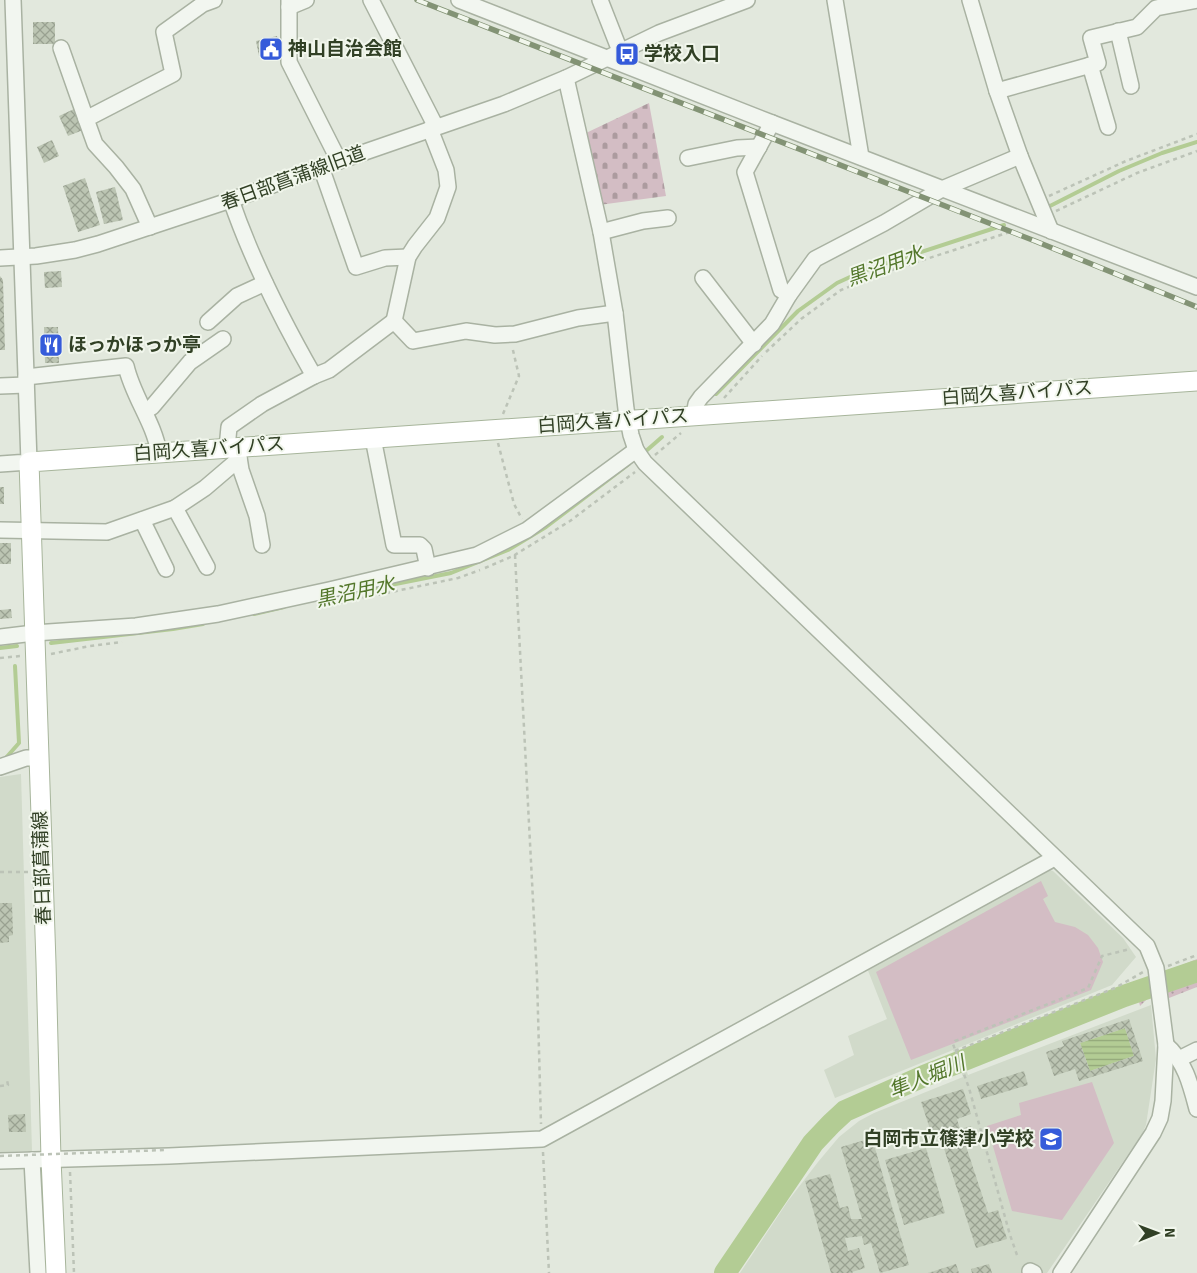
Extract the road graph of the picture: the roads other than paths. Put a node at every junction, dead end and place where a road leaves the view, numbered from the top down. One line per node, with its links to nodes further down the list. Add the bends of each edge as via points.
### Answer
1 (13, 0): 36 (street)
2 (214, 0): 20 (street, via 203,4 164,32 173,74)
3 (306, 0): 11 (street)
4 (371, 0): 23 (street)
5 (459, 0): 15 (street)
6 (600, 0): 15 (street)
7 (747, 0): 12 (street, 春日部菖蒲線旧道)
8 (834, 0): 26 (street)
9 (970, 0): 19 (street)
10 (1197, 0): 13 (street, via 1156,8 1137,27)
11 (289, 3): 28 (street, via 289,62)
12 (720, 4): 15 (street, 春日部菖蒲線旧道)
13 (1118, 32): 16 (street, via 1091,38 1098,63); 18 (street)
14 (61, 48): 20 (street)
15 (614, 55): 17 (street, 春日部菖蒲線旧道); 21 (street)
16 (1090, 65): 19 (street); 22 (street)
17 (566, 78): 23 (street, 春日部菖蒲線旧道, via 504,104); 35 (street)
18 (1131, 86)
19 (997, 91): 25 (street)
20 (86, 118): 34 (street, via 95,144 133,189)
21 (772, 123): 24 (street); 26 (street)
22 (1108, 127)
23 (433, 128): 28 (street, 春日部菖蒲線旧道); 37 (street, via 448,187 437,218)
24 (759, 147): 27 (street); 42 (street, via 745,172 781,290)
25 (1020, 156): 30 (street); 33 (street)
26 (860, 157): 30 (street)
27 (688, 158)
28 (339, 161): 29 (street, 春日部菖蒲線旧道)
29 (321, 167): 31 (street, 春日部菖蒲線旧道); 37 (street, via 356,267 384,258)
30 (942, 189): 33 (street); 42 (street, via 815,259)
31 (231, 200): 34 (street, 春日部菖蒲線旧道); 40 (street)
32 (668, 218): 35 (street)
33 (1048, 224): 41 (street)
34 (150, 227): 36 (street, 春日部菖蒲線旧道, via 75,250)
35 (601, 232): 43 (street)
36 (22, 257): 38 (street, 春日部菖蒲線旧道); 49 (street)
37 (408, 257): 44 (street)
38 (0, 258)
39 (703, 278): 47 (street)
40 (265, 283): 45 (street, via 237,296); 48 (street)
41 (1197, 287)
42 (789, 295): 47 (street, via 772,324)
43 (615, 313): 44 (street, via 496,336 466,331 414,341); 53 (street)
44 (394, 321): 48 (street, via 329,370)
45 (208, 322)
46 (223, 339): 52 (street, via 190,362)
47 (754, 344): 54 (street, via 701,397)
48 (314, 376): 57 (street, via 262,404 229,427)
49 (26, 381): 51 (street); 52 (street, via 126,366); 59 (street)
50 (1197, 381): 54 (main road, 白岡久喜バイパス)
51 (0, 386)
52 (145, 411): 58 (street, via 157,438)
53 (628, 420): 54 (main road, 白岡久喜バイパス); 55 (main road, 白岡久喜バイパス); 56 (street)
54 (688, 422)
55 (373, 438): 57 (main road, 白岡久喜バイパス); 67 (street, via 394,545 420,545)
56 (636, 450): 67 (street, via 527,530 477,555); 73 (street, via 645,463)
57 (235, 452): 58 (main road, 白岡久喜バイパス); 61 (street, via 205,488); 65 (street, via 257,516)
58 (159, 453): 59 (main road, 白岡久喜バイパス)
59 (29, 462): 60 (street); 64 (main road, 春日部菖蒲線)
60 (0, 464)
61 (175, 508): 62 (street); 66 (street)
62 (142, 520): 64 (street, via 107,532); 68 (street)
63 (0, 530): 64 (street)
64 (31, 531): 69 (main road, 春日部菖蒲線)
65 (262, 545)
66 (207, 567)
67 (428, 568): 69 (street, via 218,614 136,626)
68 (166, 570)
69 (34, 633): 70 (street); 71 (main road, 春日部菖蒲線)
70 (0, 637)
71 (38, 758): 72 (street, via 26,758); 78 (main road, 春日部菖蒲線)
72 (0, 767)
73 (1053, 857): 74 (street, via 1147,946 1155,971); 78 (street, via 542,1138 178,1156)
74 (1166, 1046): 76 (street); 82 (street, via 1160,1118)
75 (1197, 1050): 76 (street)
76 (1178, 1059): 77 (street, via 1188,1077)
77 (1197, 1109)
78 (42, 1159): 79 (street); 80 (street); 81 (main road, 春日部菖蒲線)
79 (0, 1161)
80 (38, 1273)
81 (56, 1273)
82 (1061, 1273)

